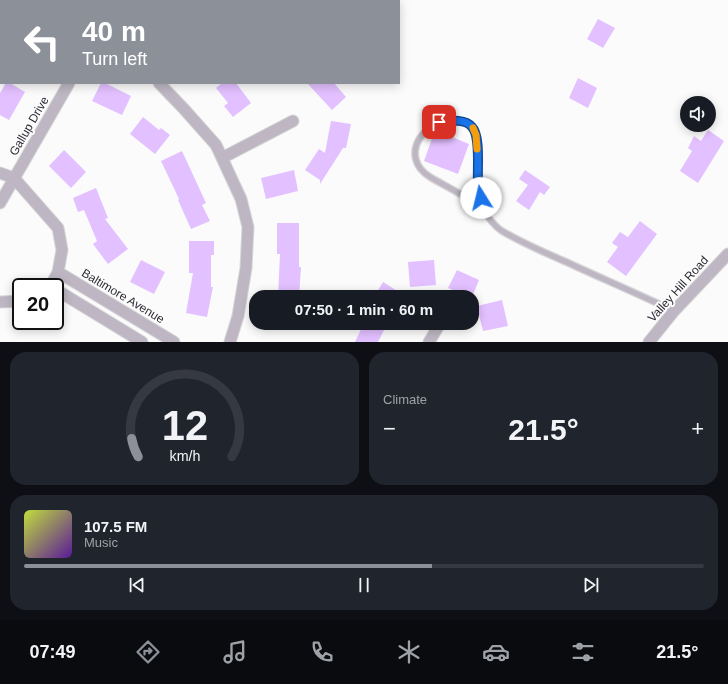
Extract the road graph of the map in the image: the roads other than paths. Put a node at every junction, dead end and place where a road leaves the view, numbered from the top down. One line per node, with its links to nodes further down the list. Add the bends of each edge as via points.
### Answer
1 (68, 84): 6 (street, Gallup Drive)
2 (160, 84): 4 (street, via 216,145)
3 (293, 121): 4 (street)
4 (222, 158): 19 (street, via 241,199 248,227 244,282)
5 (0, 173): 6 (street)
6 (14, 178): 7 (street, Gallup Drive); 10 (street, via 58,228 62,250)
7 (0, 203)
8 (485, 213): 8 (lane, via 478,205 425,174 417,163 416,148 428,128 439,122 455,120 472,127 476,135 478,182); 15 (lane, via 500,230 524,243)
9 (728, 254): 15 (street, Valley Hill Road)
10 (58, 272): 11 (street); 18 (street, Baltimore Avenue)
11 (56, 278)
12 (64, 294): 17 (street)
13 (12, 301): 14 (street)
14 (0, 302)
15 (674, 311): 21 (street, Valley Hill Road)
16 (436, 330): 20 (street)
17 (142, 342)
18 (174, 342)
19 (230, 342)
20 (428, 342)
21 (649, 342)

